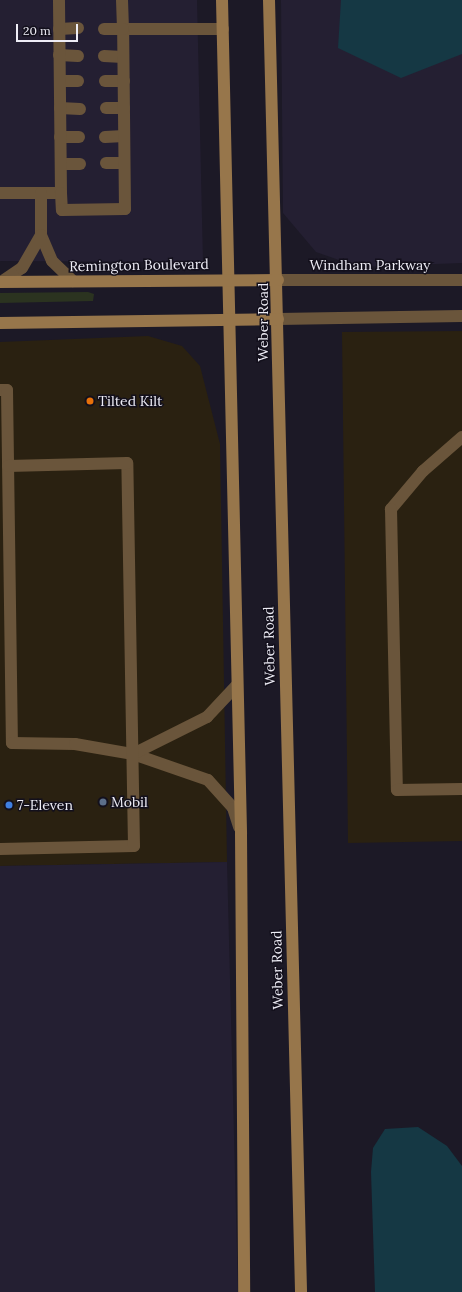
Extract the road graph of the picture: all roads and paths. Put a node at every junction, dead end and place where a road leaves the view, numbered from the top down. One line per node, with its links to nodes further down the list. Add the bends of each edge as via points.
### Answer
1 (58, 0): 6 (street)
2 (122, 0): 8 (street)
3 (222, 0): 9 (main road)
4 (269, 0): 35 (main road, Weber Road)
5 (78, 28): 6 (street)
6 (59, 29): 10 (street)
7 (104, 29): 8 (street)
8 (123, 29): 9 (street); 13 (street)
9 (223, 29): 34 (main road)
10 (59, 55): 11 (street); 14 (street)
11 (78, 56)
12 (104, 56): 13 (street)
13 (123, 57): 17 (street)
14 (60, 81): 16 (street); 18 (street)
15 (105, 81): 17 (street)
16 (78, 82)
17 (124, 82): 20 (street)
18 (60, 108): 21 (street); 23 (street)
19 (106, 108): 20 (street)
20 (124, 108): 22 (street)
21 (80, 109)
22 (124, 136): 25 (street); 27 (street)
23 (60, 137): 24 (street); 28 (street)
24 (79, 137)
25 (105, 137)
26 (106, 163): 27 (street)
27 (124, 163): 32 (street, via 125,208 62,210)
28 (61, 164): 29 (street); 32 (street)
29 (80, 164)
30 (0, 193): 31 (street)
31 (41, 193): 32 (street); 33 (street)
32 (61, 193)
33 (41, 235): 37 (street, via 52,260); 38 (street, via 22,268)
34 (228, 280): 35 (main road, Remington Boulevard); 37 (main road, Remington Boulevard); 40 (main road)
35 (278, 280): 36 (street, Windham Parkway); 41 (main road, Weber Road)
36 (462, 280)
37 (73, 281): 38 (main road, Remington Boulevard)
38 (0, 282)
39 (462, 316): 41 (street)
40 (229, 319): 41 (main road); 42 (main road); 48 (main road)
41 (278, 319): 54 (main road, Weber Road)
42 (0, 323)
43 (0, 390): 45 (street, via 7,390)
44 (462, 437): 50 (street, via 423,471 391,509 397,790)
45 (8, 466): 46 (street); 49 (street, via 127,463)
46 (5, 608): 47 (street)
47 (5, 637): 49 (street, via 12,743 74,744)
48 (237, 685): 49 (street, via 207,716); 51 (main road)
49 (133, 754): 51 (street, via 208,780 233,808); 52 (street, via 134,846)
50 (462, 788)
51 (241, 834): 53 (main road)
52 (0, 849)
53 (244, 1292)
54 (301, 1292)

